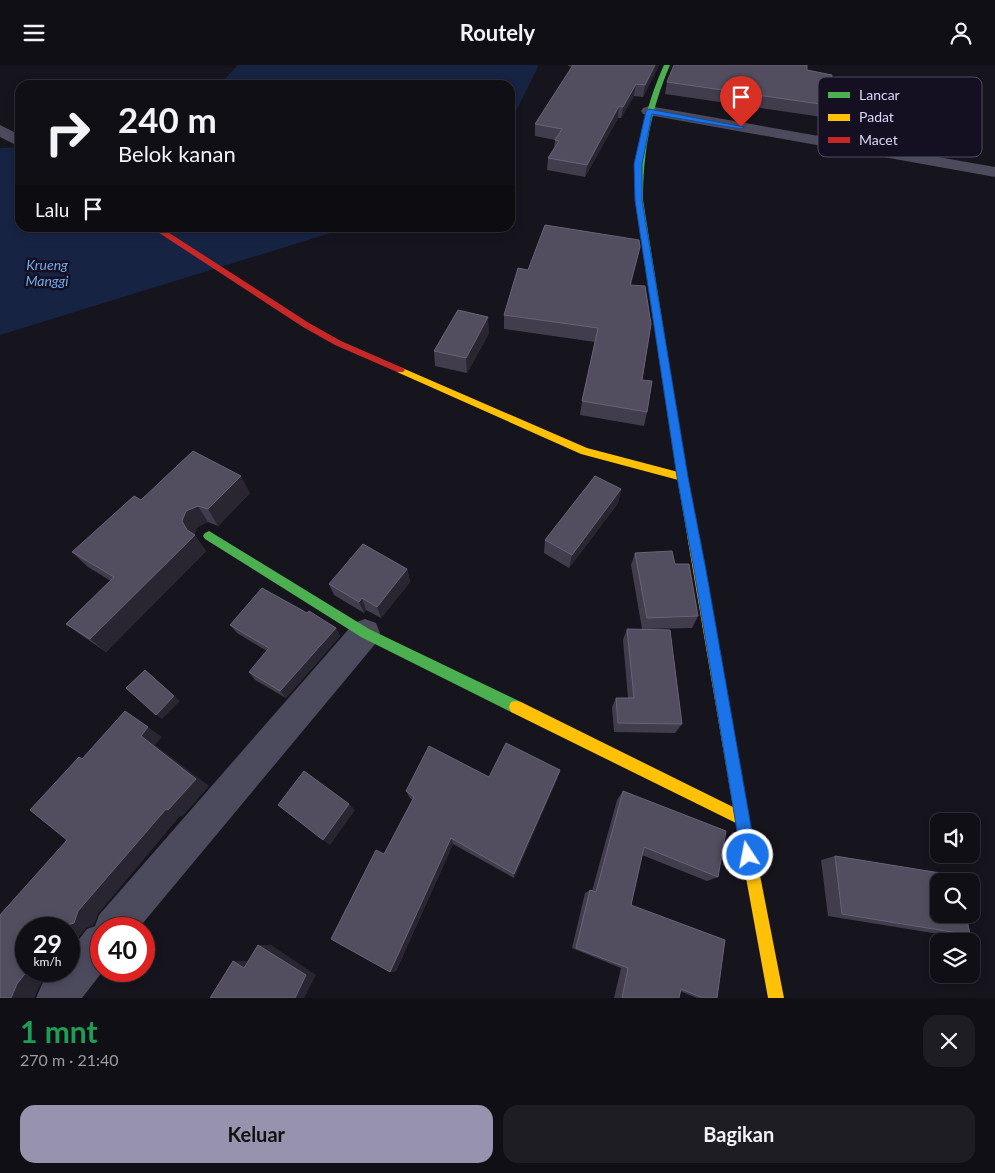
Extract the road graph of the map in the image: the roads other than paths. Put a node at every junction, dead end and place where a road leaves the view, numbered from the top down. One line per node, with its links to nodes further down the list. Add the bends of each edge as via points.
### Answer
1 (667, 65): 2 (street)
2 (649, 111): 5 (street); 9 (street, via 638,164 639,200)
3 (0, 129): 4 (street)
4 (15, 139)
5 (818, 141)
6 (910, 157): 7 (street)
7 (995, 172)
8 (162, 232): 9 (street, via 338,343 585,451)
9 (682, 477): 12 (street)
10 (209, 536): 11 (street)
11 (365, 633): 12 (street); 13 (street)
12 (742, 819): 16 (street)
13 (123, 917)
14 (90, 956): 15 (street)
15 (56, 998)
16 (776, 998)

